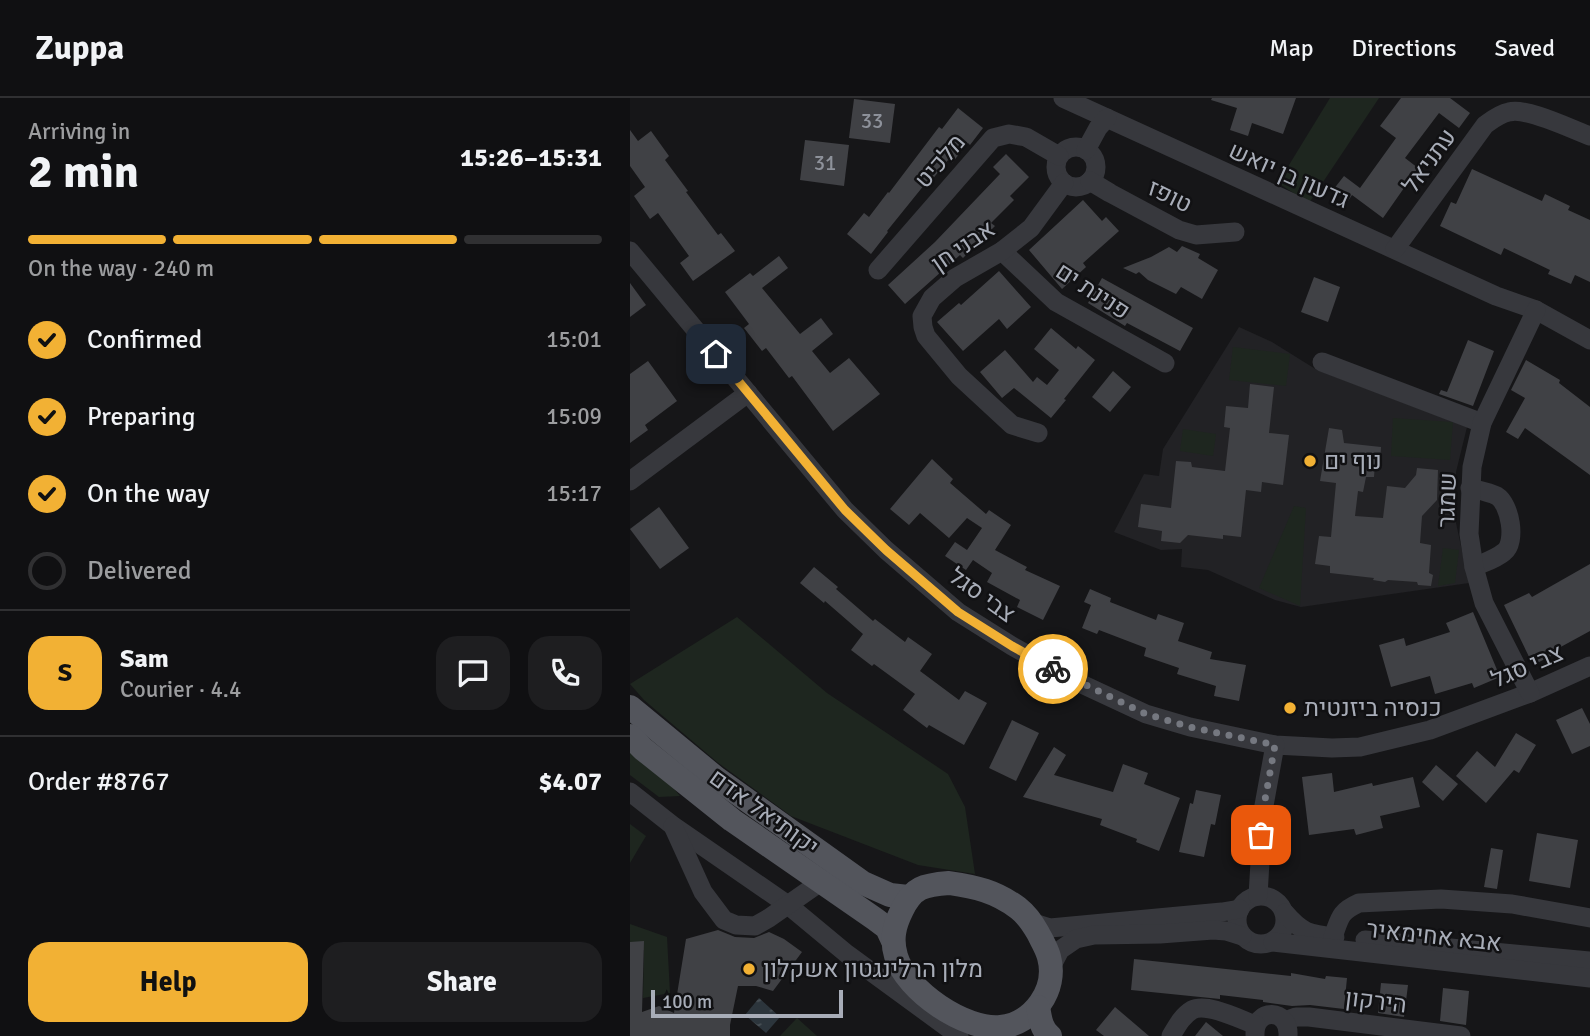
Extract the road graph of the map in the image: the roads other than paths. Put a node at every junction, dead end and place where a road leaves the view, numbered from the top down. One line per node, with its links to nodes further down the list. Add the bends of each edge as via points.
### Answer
1 (1063, 98): 2 (street, גדעון בן יואש)
2 (1107, 118): 4 (street); 9 (street, גדעון בן יואש)
3 (1590, 136): 9 (street, עתניאל, via 1527,112 1497,116 1485,125)
4 (1086, 150): 5 (street, via 1068,149); 6 (street, via 1096,164)
5 (1059, 156): 7 (street, via 1057,174); 12 (street, מלכיט, via 1026,137 1009,134 993,138)
6 (1090, 181): 7 (street, via 1080,187); 8 (street, טופז, via 1179,230 1196,235)
7 (1064, 183): 11 (street, אבני חן, via 1031,228)
8 (1235, 232)
9 (1395, 249): 13 (street, גדעון בן יואש)
10 (630, 251): 17 (street, צבי סגל)
11 (1002, 251): 16 (street, פנינת ים, via 1056,302); 19 (street, אבני חן, via 955,278 932,298 922,317 923,327 959,376 1012,425)
12 (878, 270)
13 (1534, 314): 14 (street, גדעון בן יואש); 18 (street, שמגר)
14 (1589, 340)
15 (1322, 362): 18 (street)
16 (1164, 363)
17 (748, 393): 20 (street); 27 (street, צבי סגל, via 845,510 958,612 1060,673 1146,714)
18 (1482, 423): 21 (street, שמגר)
19 (1038, 433)
20 (630, 481)
21 (1470, 488): 22 (street, שמגר); 22 (street, via 1496,495 1505,504 1511,540 1506,551)
22 (1474, 567): 24 (street, שמגר, via 1484,603)
23 (1590, 666): 24 (street, צבי סגל)
24 (1530, 693): 27 (street, צבי סגל, via 1430,730 1360,747)
25 (630, 707): 32 (main road, יקותיאל אדם, via 716,778 863,883)
26 (630, 736): 30 (main road, יקותיאל אדם, via 732,820)
27 (1275, 745): 31 (street, via 1263,811)
28 (630, 792): 29 (street)
29 (672, 825): 33 (street); 33 (street, via 703,892 724,920 755,926)
30 (822, 881): 33 (street); 40 (main road, יקותיאל אדם, via 887,928)
31 (1258, 896): 34 (street); 35 (street, via 1273,899)
32 (908, 897): 37 (main road, via 934,884 967,885 985,889 1020,909); 40 (main road, via 893,929)
33 (788, 905): 49 (street)
34 (1240, 909): 37 (street, via 1050,928); 38 (street, via 1237,924)
35 (1285, 913): 39 (street, אבא אחימאיר, via 1297,927); 41 (street, via 1284,930)
36 (1590, 918): 39 (street, אבא אחימאיר, via 1512,904 1441,899 1359,903 1341,915)
37 (1031, 922): 43 (main road)
38 (1242, 936): 41 (street, via 1260,945); 43 (street, via 1213,930 1094,935 1076,939 1060,950)
39 (1333, 937): 42 (street, אבא אחימאיר)
40 (893, 941): 48 (main road, via 901,967 923,993 963,1020)
41 (1273, 942): 44 (street, אבא אחימאיר)
42 (1590, 961)
43 (1051, 967): 45 (main road, via 1049,989)
44 (1590, 978)
45 (1038, 1007): 48 (main road); 50 (main road, via 1040,1021)
46 (1287, 1028): 47 (street, הירקון, via 1282,1017 1272,1014 1262,1017); 52 (street, הירקון, via 1296,1017 1310,1017)
47 (1256, 1031): 51 (street, via 1211,1008 1194,1009)
48 (1003, 1032)
49 (958, 1036)
50 (1050, 1036)
51 (1171, 1036)
52 (1461, 1036)

